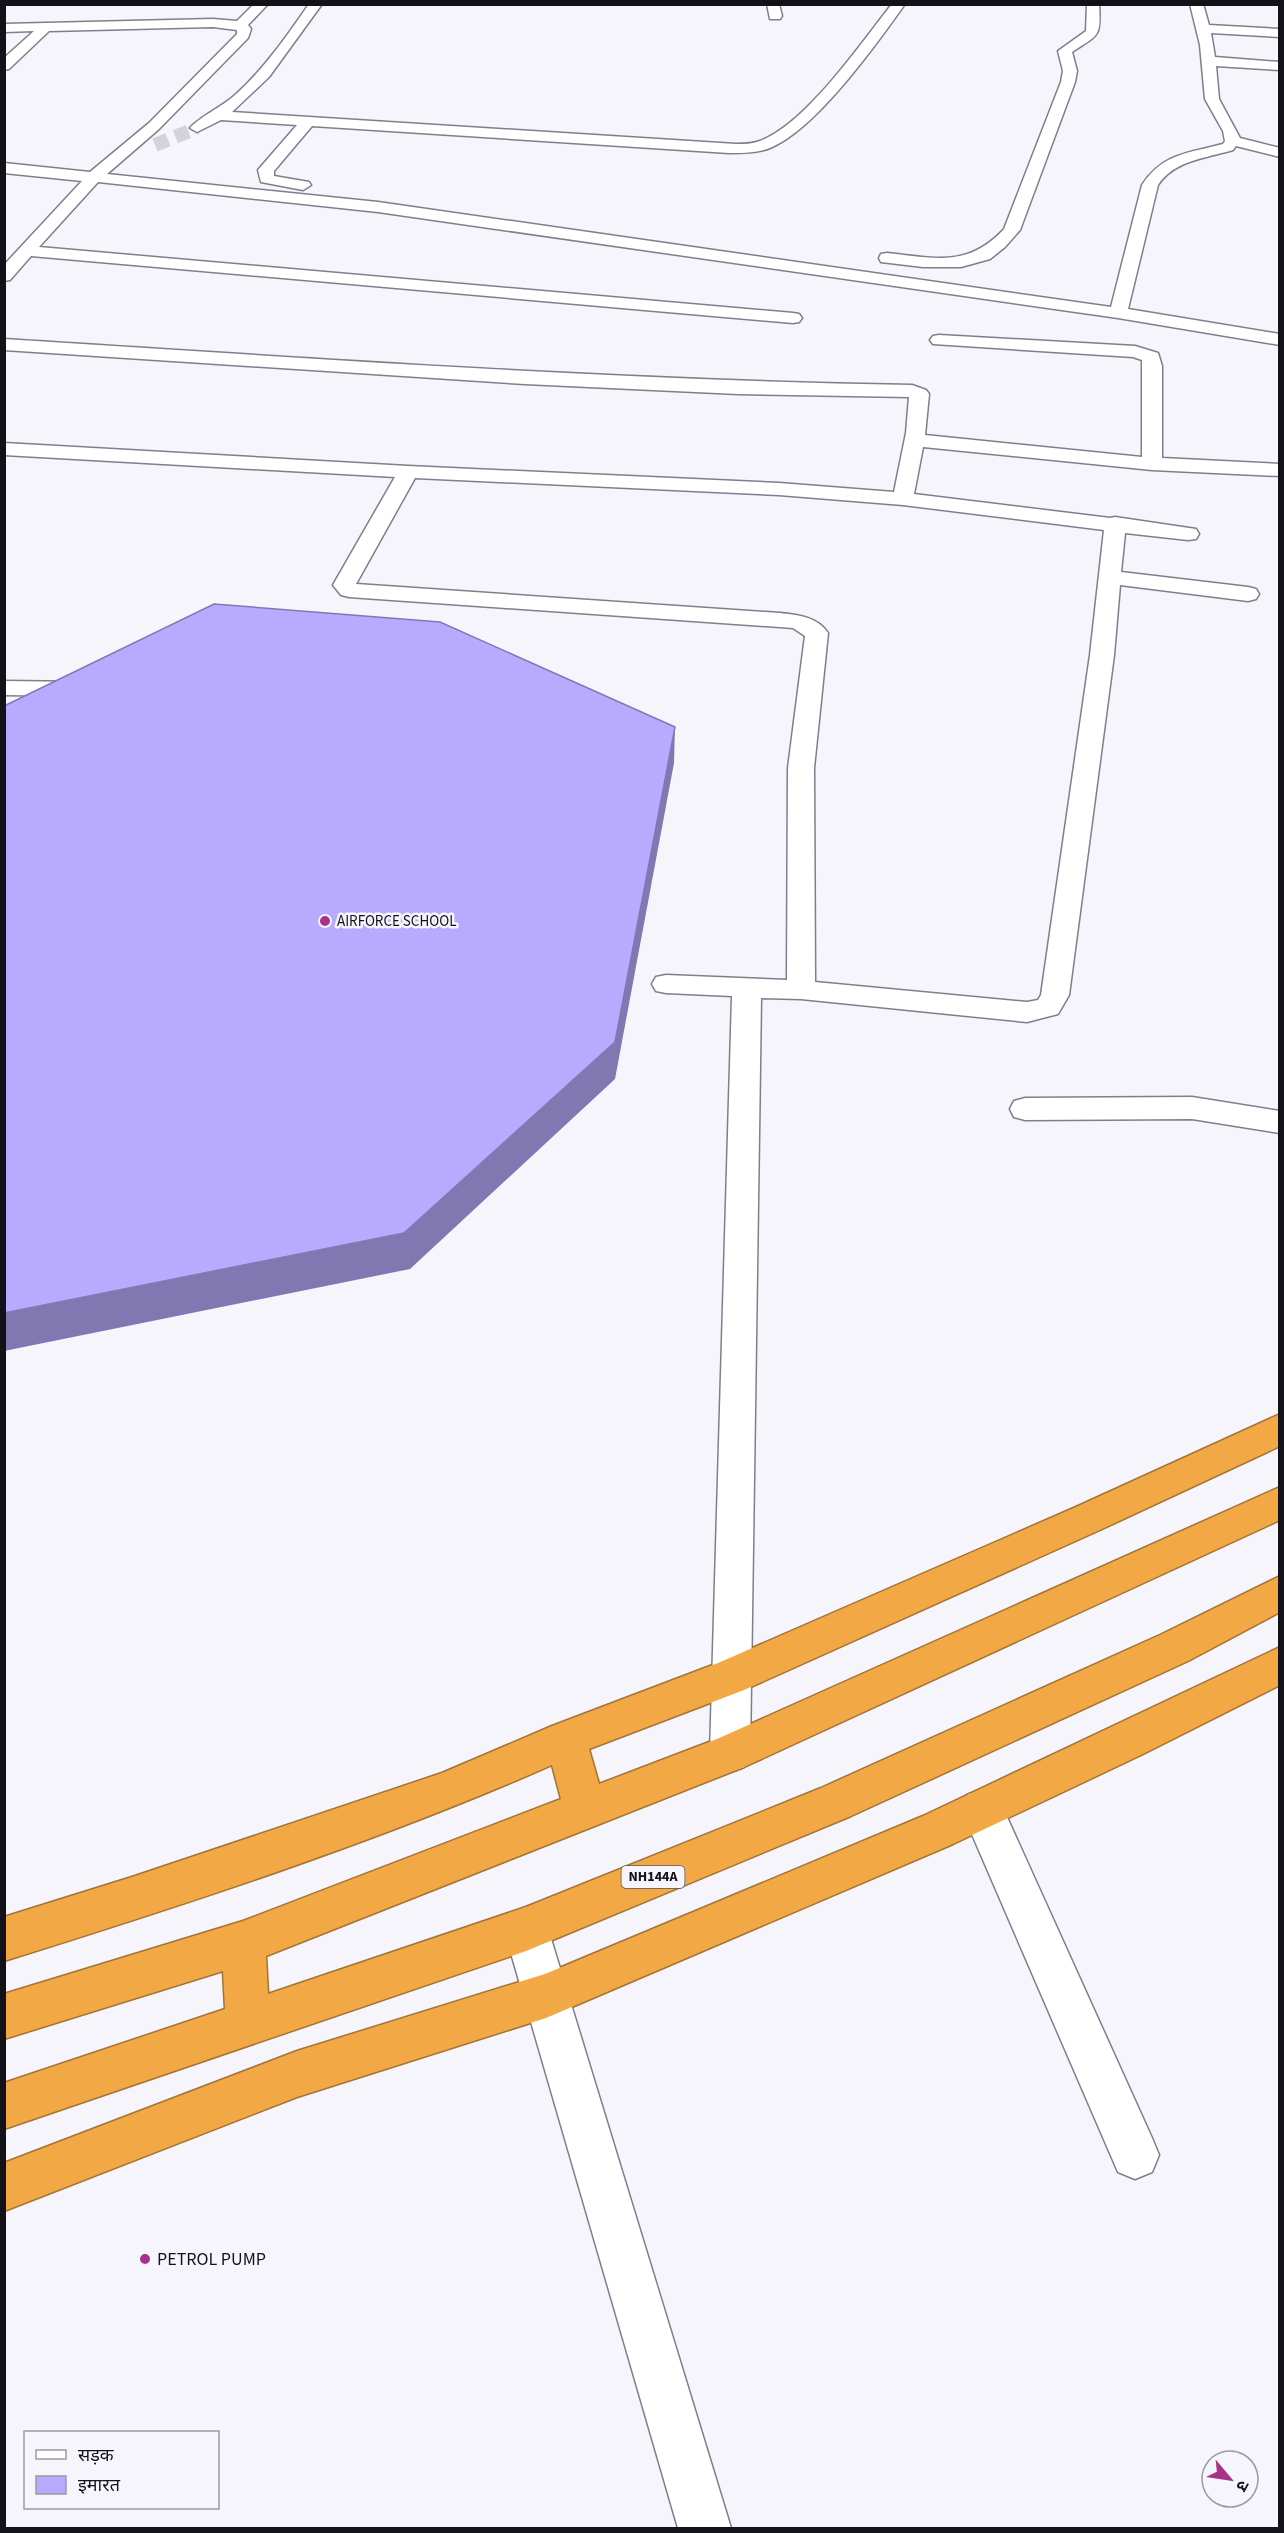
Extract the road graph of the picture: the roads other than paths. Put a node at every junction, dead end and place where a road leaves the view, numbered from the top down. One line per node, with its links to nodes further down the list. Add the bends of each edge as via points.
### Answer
1 (262, 4): 6 (street)
2 (316, 4): 14 (street, via 243,99)
3 (899, 4): 15 (street, via 843,75 801,119 762,146 695,147)
4 (1093, 4): 25 (street, via 1092,33 1065,51 1070,71 1068,82 1012,230 996,247 974,259 939,262)
5 (1196, 4): 9 (street)
6 (240, 25): 7 (street, via 92,20); 20 (street, via 243,35 154,126)
7 (47, 26): 8 (street); 12 (street)
8 (4, 28)
9 (1205, 29): 10 (street); 11 (street)
10 (1280, 33)
11 (1209, 61): 13 (street); 17 (street, via 1214,105)
12 (4, 66)
13 (1280, 66)
14 (221, 116): 15 (street); 16 (street)
15 (308, 122): 23 (street, via 266,170 267,179)
16 (197, 128)
17 (1233, 141): 19 (street); 27 (street, via 1228,147 1176,161 1155,175 1149,185)
18 (155, 146): 20 (street)
19 (1280, 153)
20 (111, 163): 22 (street)
21 (4, 168): 22 (street)
22 (94, 177): 24 (street); 27 (street, via 378,207)
23 (582, 220)
24 (27, 251): 26 (street); 28 (street)
25 (876, 257)
26 (4, 276)
27 (1118, 313): 30 (street)
28 (793, 318)
29 (939, 340): 34 (street, via 1135,352 1151,357)
30 (1280, 340)
31 (4, 344): 32 (street, via 525,378 912,391 919,393)
32 (915, 440): 34 (street); 37 (street)
33 (4, 449): 36 (street)
34 (1152, 464): 35 (street)
35 (1280, 470)
36 (408, 472): 37 (street); 46 (street, via 344,585 349,590 780,620 799,622 817,633 801,768)
37 (903, 498): 38 (street)
38 (1115, 523): 39 (street); 40 (street)
39 (1188, 534)
40 (1110, 577): 41 (street); 46 (street, via 1055,995 1048,1007 1028,1012)
41 (1248, 594)
42 (4, 688): 43 (street)
43 (102, 689)
44 (666, 984): 45 (street)
45 (747, 988): 46 (street); 53 (street)
46 (801, 990)
47 (1024, 1109): 48 (street, via 1192,1108)
48 (1280, 1122)
49 (1280, 1429): 53 (highway)
50 (1280, 1503): 55 (highway)
51 (1280, 1593): 58 (highway, NH144A, via 1174,1648 836,1802)
52 (1280, 1665): 57 (highway)
53 (730, 1677): 54 (highway); 55 (street)
54 (566, 1739): 56 (highway); 59 (highway, via 447,1791)
55 (730, 1753): 56 (highway)
56 (585, 1809): 60 (highway)
57 (982, 1809): 61 (highway); 65 (street)
58 (526, 1929): 61 (street); 63 (highway, NH144A)
59 (4, 1939)
60 (243, 1943): 62 (highway); 63 (highway)
61 (546, 1996): 66 (highway, via 297,2074); 67 (street)
62 (4, 2017)
63 (248, 2024): 64 (highway, NH144A)
64 (4, 2106)
65 (1135, 2155)
66 (4, 2187)
67 (705, 2529)

